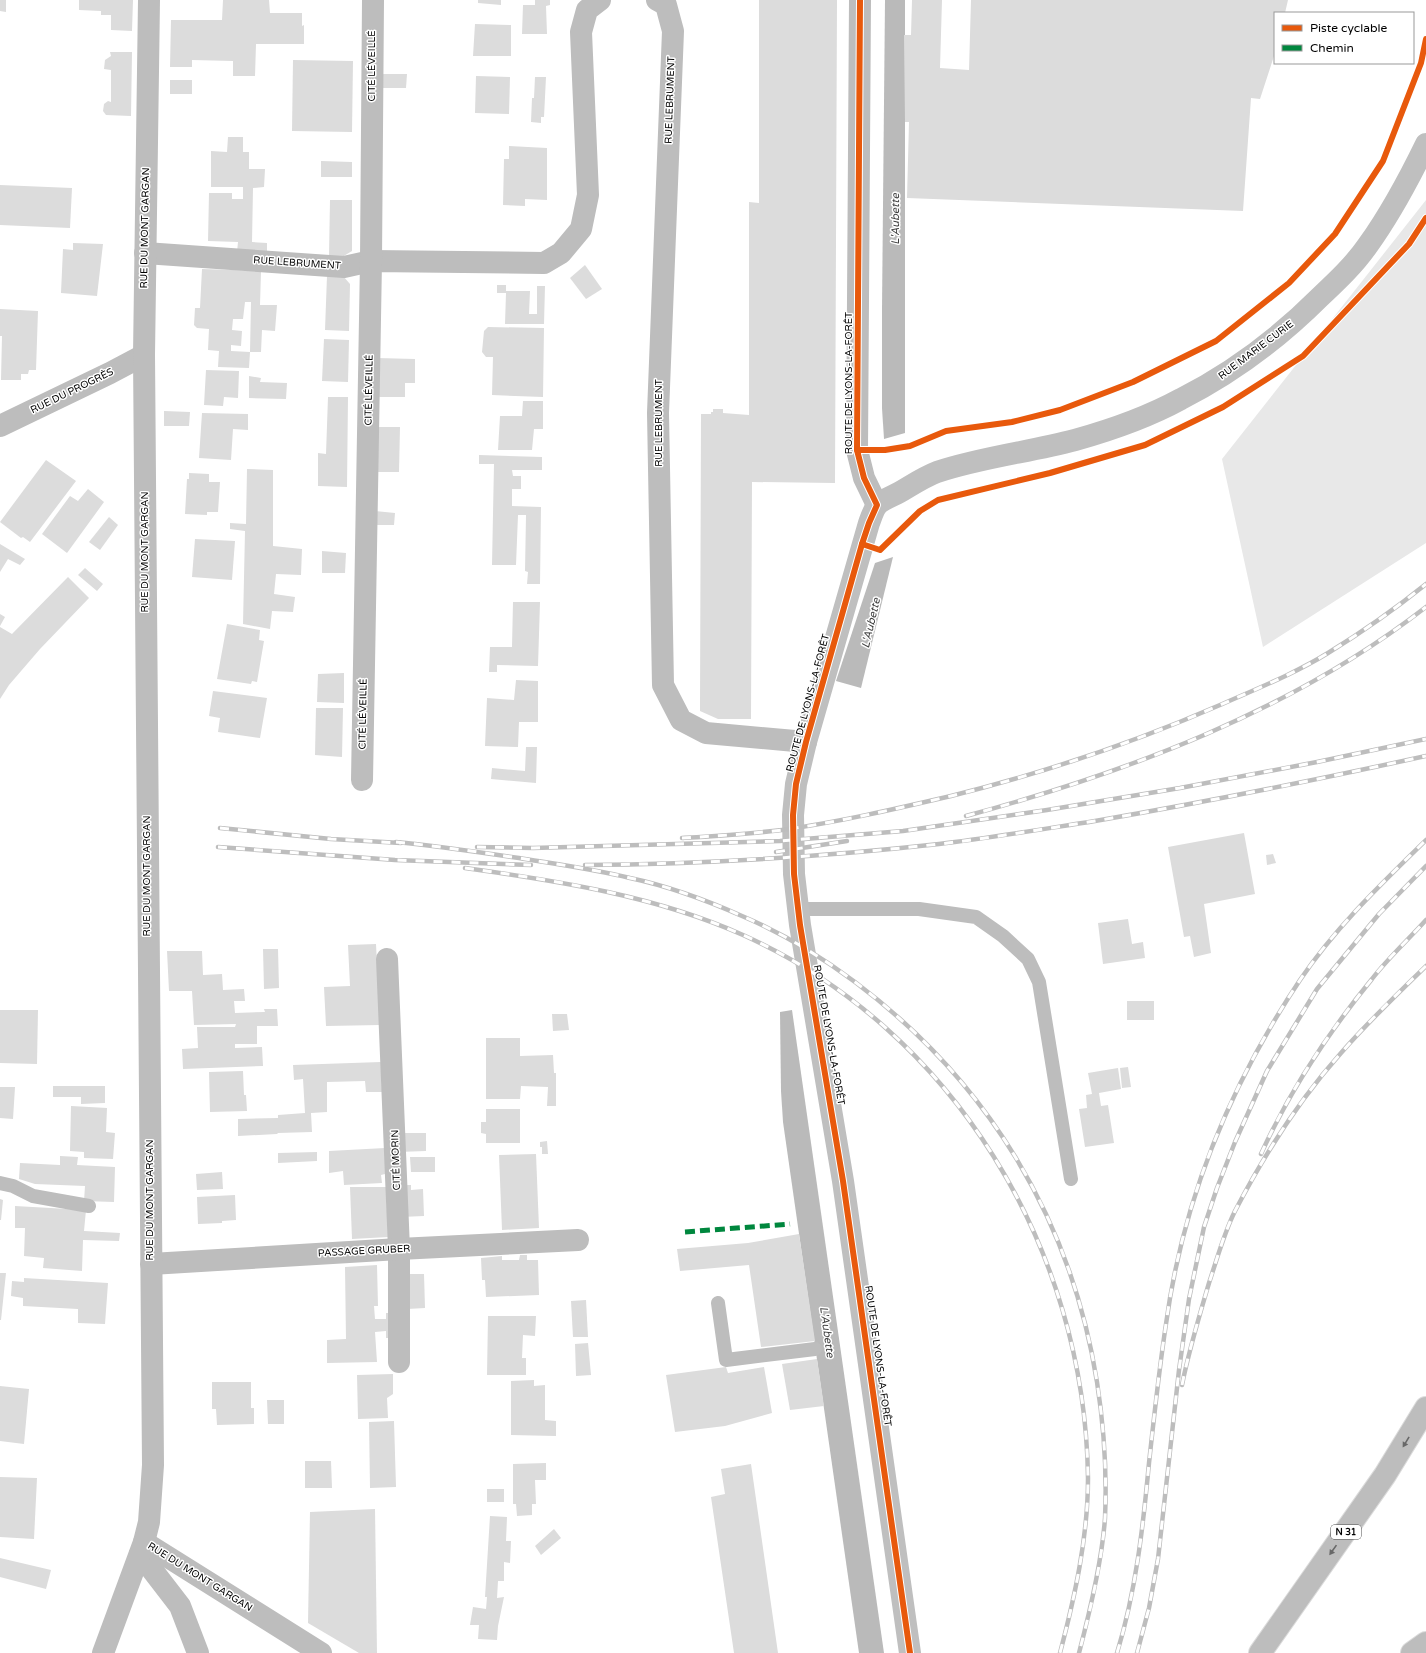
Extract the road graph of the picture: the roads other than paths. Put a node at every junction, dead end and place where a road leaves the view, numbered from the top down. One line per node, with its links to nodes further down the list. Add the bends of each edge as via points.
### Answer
1 (149, 0): 7 (main road, RUE DU MONT GARGAN)
2 (373, 0): 8 (main road, CITÉ LÉVEILLÉ)
3 (600, 0): 8 (main road, RUE LEBRUMENT, via 587,10 581,32 588,195 581,229 561,253 544,264)
4 (658, 0): 12 (main road, RUE LEBRUMENT, via 666,5 673,31 658,413 663,685 681,720 706,733)
5 (860, 0): 11 (main road, ROUTE DE LYONS-LA-FORÊT, via 857,450 864,478)
6 (1426, 144): 11 (street, RUE MARIE CURIE, via 1410,178 1382,224 1367,247 1336,283 1260,349 1220,377 1180,400 1135,420 1036,450 981,460 936,472)
7 (145, 253): 8 (main road, RUE LEBRUMENT, via 344,267); 9 (main road, RUE DU MONT GARGAN)
8 (371, 261): 13 (main road, CITÉ LÉVEILLÉ)
9 (144, 355): 10 (main road, RUE DU PROGRÈS); 21 (main road, RUE DU MONT GARGAN)
10 (0, 426)
11 (877, 505): 12 (street, ROUTE DE LYONS-LA-FORÊT, via 862,544)
12 (806, 742): 14 (street, ROUTE DE LYONS-LA-FORÊT, via 796,784 793,814 794,874)
13 (362, 780)
14 (798, 909): 16 (lane, via 919,909 976,917 1003,936 1028,959 1039,982); 31 (street, ROUTE DE LYONS-LA-FORÊT, via 843,1181)
15 (387, 959): 20 (main road, CITÉ MORIN)
16 (1071, 1179)
17 (0, 1183): 18 (lane, via 33,1196)
18 (89, 1206)
19 (578, 1240): 20 (main road, PASSAGE GRUBER)
20 (399, 1249): 21 (main road, PASSAGE GRUBER); 24 (main road, CITÉ MORIN)
21 (150, 1264): 26 (main road, RUE DU MONT GARGAN, via 153,1465 149,1522)
22 (718, 1303): 23 (lane, via 726,1360)
23 (815, 1349)
24 (399, 1362)
25 (1426, 1408): 32 (main road, N 31, one-way to 32, via 1385,1475)
26 (142, 1548): 28 (main road); 29 (main road, via 180,1606); 30 (main road, RUE DU MONT GARGAN)
27 (1426, 1643): 33 (main road)
28 (103, 1653)
29 (198, 1653)
30 (321, 1653)
31 (910, 1653)
32 (1260, 1653)
33 (1412, 1653)

